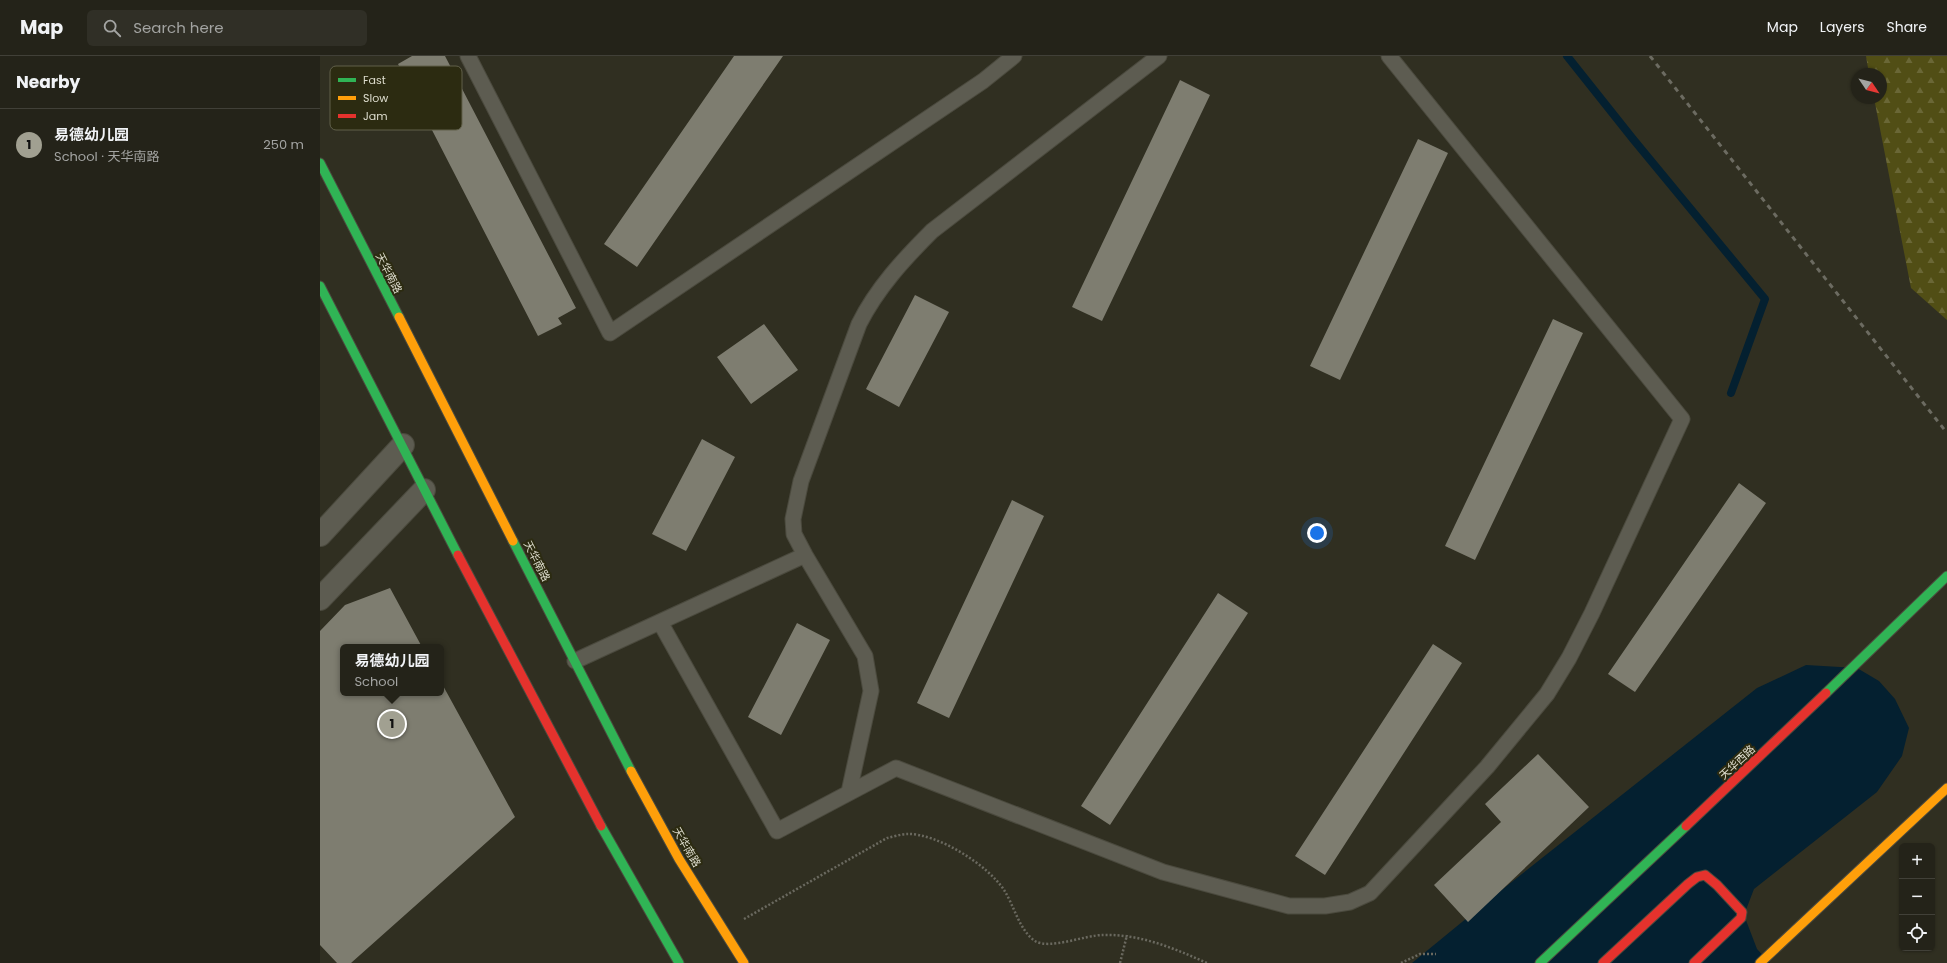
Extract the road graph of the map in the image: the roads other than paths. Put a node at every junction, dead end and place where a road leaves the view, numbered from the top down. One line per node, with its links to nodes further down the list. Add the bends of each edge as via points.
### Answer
1 (468, 56): 2 (lane, via 610,333 983,81)
2 (1014, 56)
3 (1159, 56): 10 (lane, via 932,231 907,257 868,307 859,324 801,481 793,519 794,534)
4 (1389, 56): 16 (lane, via 1682,419 1592,612 1547,694 1487,767 1370,893 1350,902 1325,906 1289,906 1162,872 896,768)
5 (320, 163): 14 (main road, 天华南路)
6 (320, 286): 7 (main road)
7 (403, 445): 8 (main road); 9 (street)
8 (424, 490): 12 (street); 17 (main road, via 557,745)
9 (320, 534)
10 (805, 555): 13 (lane); 16 (lane, via 865,656 871,691)
11 (1947, 576): 19 (main road, 天华西路, via 1766,752)
12 (320, 599)
13 (660, 622): 14 (lane); 16 (lane, via 777,831)
14 (575, 661): 18 (main road, 天华南路, via 632,774 679,859)
15 (1947, 788): 22 (main road)
16 (849, 792)
17 (679, 963)
18 (744, 963)
19 (1540, 963)
20 (1603, 963): 21 (main road, via 1688,884 1705,875 1742,912 1741,918)
21 (1694, 963)
22 (1760, 963)

